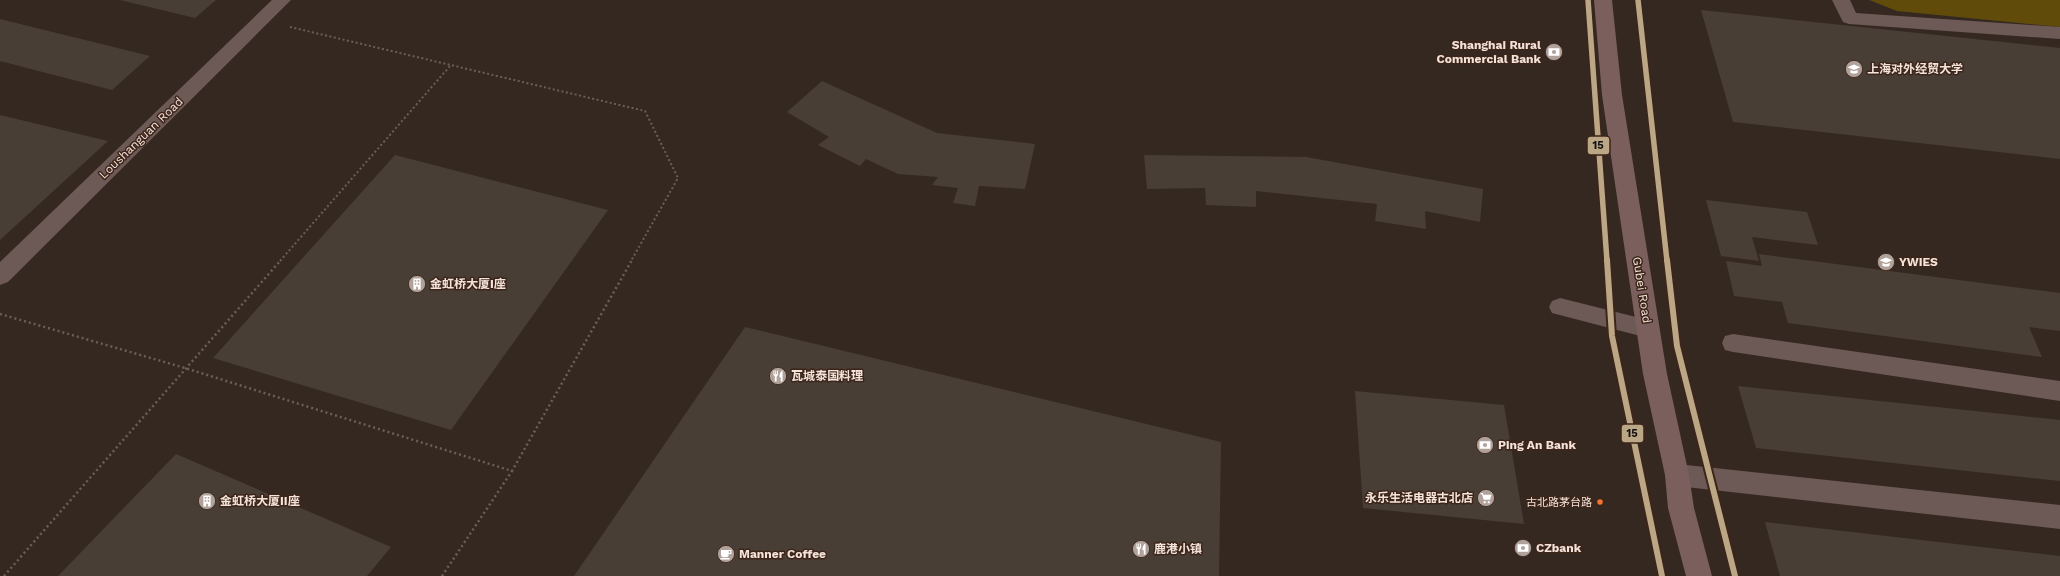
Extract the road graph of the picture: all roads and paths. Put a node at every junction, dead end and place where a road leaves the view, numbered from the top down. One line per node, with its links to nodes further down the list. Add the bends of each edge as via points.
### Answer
1 (282, 0): 4 (street, Loushanguan Road)
2 (1603, 0): 10 (main road, Gubei Road, via 1612,95)
3 (1841, 0): 5 (street, via 1849,18)
4 (261, 20): 6 (path); 7 (street, Loushanguan Road)
5 (2060, 32)
6 (450, 66): 12 (path); 14 (path, via 645,111 678,178)
7 (0, 276)
8 (1560, 307): 10 (street)
9 (0, 314): 12 (path)
10 (1648, 329): 15 (main road, Gubei Road)
11 (1733, 343): 13 (street)
12 (185, 368): 14 (path); 17 (path)
13 (2060, 392)
14 (512, 471): 18 (path)
15 (1677, 475): 16 (street); 19 (main road, Gubei Road, via 1681,508)
16 (2060, 517)
17 (4, 576)
18 (442, 576)
19 (1699, 576)

